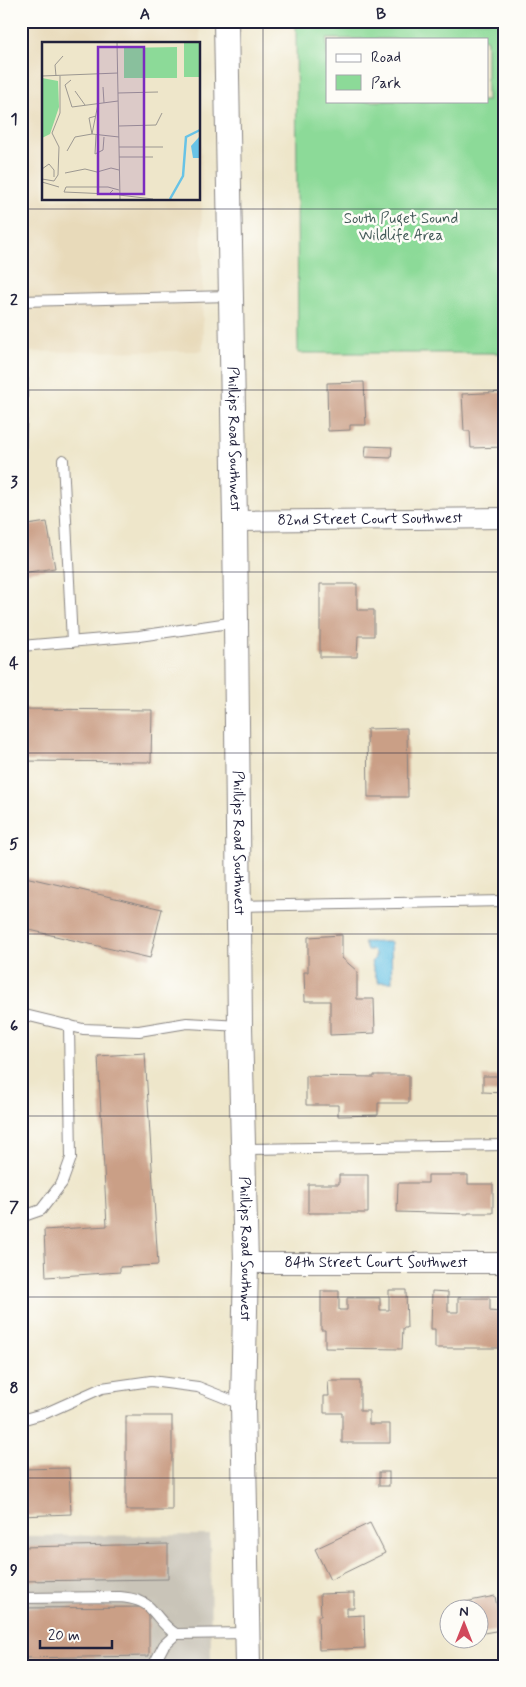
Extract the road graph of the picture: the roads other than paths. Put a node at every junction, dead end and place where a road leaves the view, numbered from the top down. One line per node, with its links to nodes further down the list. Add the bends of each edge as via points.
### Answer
1 (226, 21): 2 (street, Phillips Road Southwest)
2 (231, 296): 3 (lane); 6 (street, Phillips Road Southwest)
3 (21, 301)
4 (63, 460): 8 (lane)
5 (505, 518): 6 (street, 82nd Street Court Southwest)
6 (235, 521): 7 (street, Phillips Road Southwest)
7 (236, 622): 8 (lane); 11 (street, Phillips Road Southwest)
8 (72, 642): 9 (lane)
9 (21, 646)
10 (505, 901): 11 (lane)
11 (238, 906): 14 (street, Phillips Road Southwest)
12 (21, 1014): 13 (lane)
13 (69, 1025): 14 (lane, via 83,1029 139,1031 187,1023); 17 (lane, via 71,1158 62,1183 41,1210)
14 (240, 1026): 16 (street, Phillips Road Southwest)
15 (505, 1146): 16 (lane)
16 (242, 1149): 18 (street, Phillips Road Southwest)
17 (21, 1217)
18 (246, 1263): 19 (street, 84th Street Court Southwest); 20 (street, Phillips Road Southwest)
19 (505, 1263)
20 (242, 1406): 21 (lane, via 198,1387 151,1381 102,1388 46,1414); 23 (street, Phillips Road Southwest)
21 (21, 1420)
22 (21, 1598): 24 (lane, via 128,1598 150,1607 160,1622)
23 (248, 1633): 24 (lane); 26 (street, Phillips Road Southwest)
24 (176, 1634): 25 (lane, via 164,1645)
25 (153, 1666)
26 (248, 1666)

